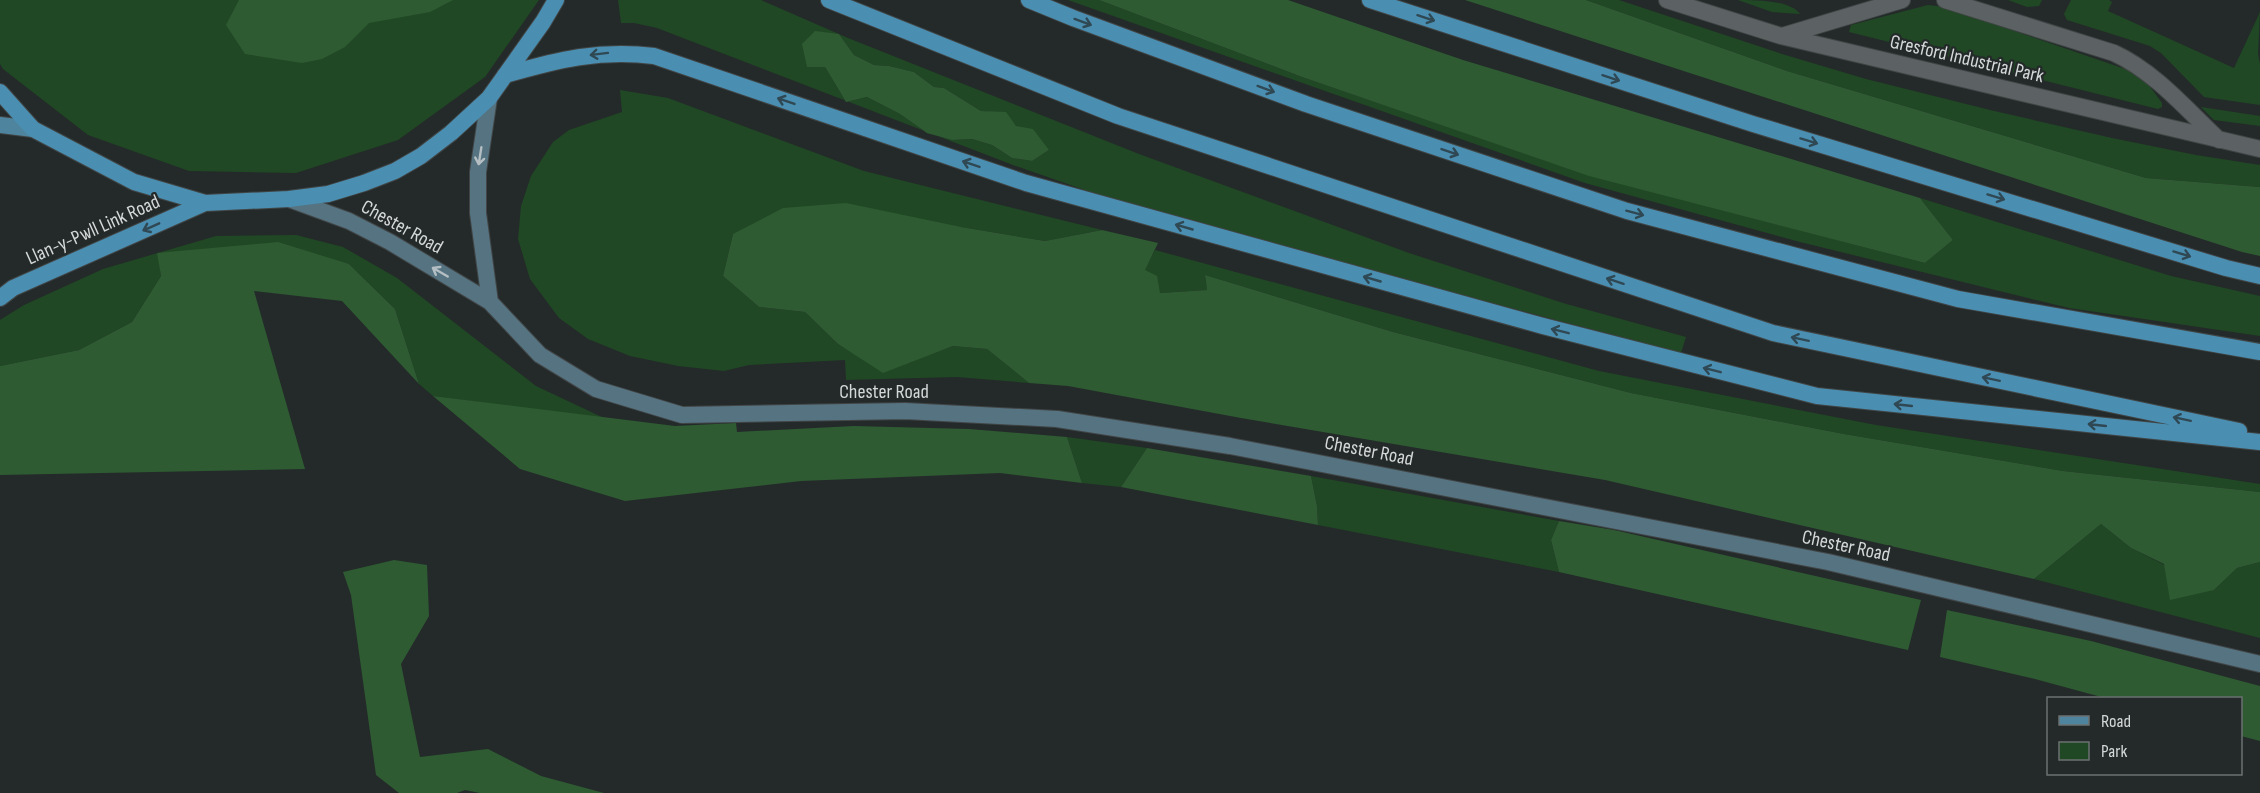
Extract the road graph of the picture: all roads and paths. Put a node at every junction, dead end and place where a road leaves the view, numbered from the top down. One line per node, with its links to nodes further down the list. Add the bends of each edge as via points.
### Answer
1 (556, 0): 9 (highway)
2 (829, 0): 22 (highway, one-way to 2, via 1773,333 1118,116)
3 (1029, 0): 21 (highway, one-way to 21, via 1306,104 1627,211 1958,299)
4 (1370, 0): 18 (highway, one-way to 18, via 1753,124)
5 (1667, 0): 8 (lane, Gresford Industrial Park)
6 (1902, 0): 8 (lane)
7 (1945, 0): 14 (lane, via 2133,62)
8 (1781, 36): 14 (lane, Gresford Industrial Park)
9 (505, 75): 11 (highway); 23 (highway, one-way to 9, via 1817,396 1543,326 1026,183 654,56 606,53 557,60)
10 (0, 92): 13 (highway)
11 (489, 98): 16 (highway, via 452,133 395,171 328,194); 20 (main road, one-way to 20, via 478,172 478,213)
12 (0, 125): 13 (main road)
13 (33, 129): 17 (highway, via 134,182)
14 (2221, 141): 15 (lane, Gresford Industrial Park)
15 (2260, 149)
16 (289, 199): 17 (highway); 20 (main road, Chester Road, one-way to 16, via 369,231)
17 (205, 203): 19 (highway, Llan-y-Pwll Link Road, one-way to 19, via 14,288)
18 (2260, 276)
19 (0, 298)
20 (490, 302): 24 (main road, Chester Road, via 540,355 596,389 682,415 904,411 1057,419 1230,446 1828,562)
21 (2260, 352)
22 (2260, 435)
23 (2260, 442)
24 (2260, 664)

